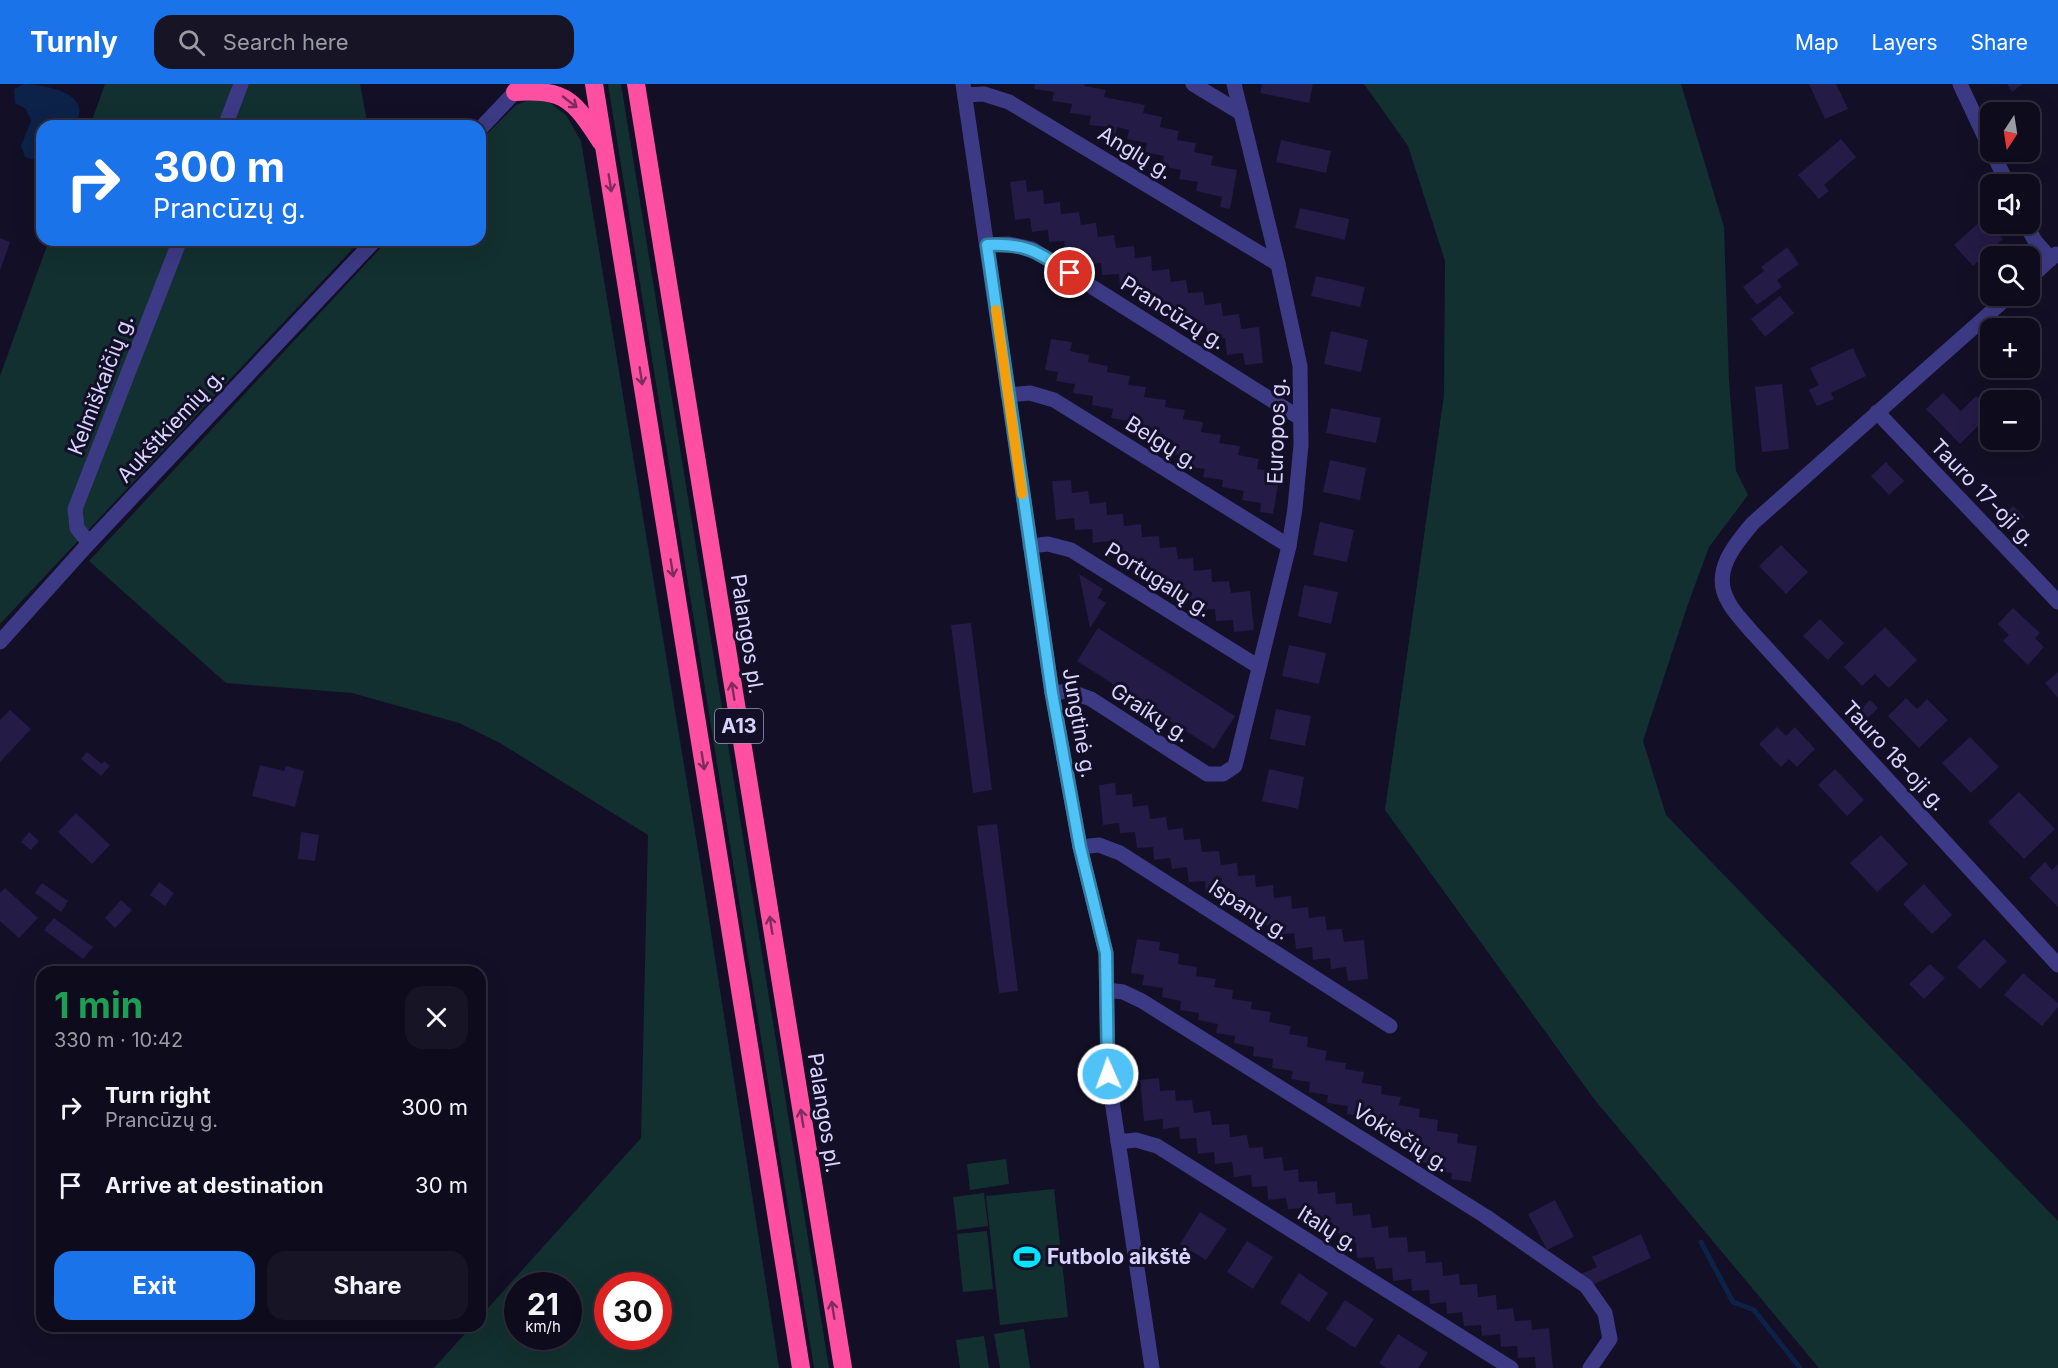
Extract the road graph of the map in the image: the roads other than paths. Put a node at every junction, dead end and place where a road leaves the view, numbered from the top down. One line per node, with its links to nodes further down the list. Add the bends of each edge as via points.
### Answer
1 (241, 84): 10 (street)
2 (594, 84): 13 (highway, A13)
3 (636, 84): 39 (highway, Palangos pl. / A13, one-way to 3)
4 (1193, 84): 9 (street)
5 (1234, 84): 9 (street, Europos g.)
6 (1960, 84): 12 (street)
7 (519, 88): 11 (street); 13 (highway, one-way to 13, via 564,97 580,111)
8 (964, 89): 15 (street, Jungtinė g.); 19 (street, Anglų g., via 1009,102)
9 (1241, 113): 19 (street, Europos g.)
10 (227, 120)
11 (486, 123)
12 (1980, 127)
13 (605, 148): 38 (highway, A13, one-way to 38)
14 (2031, 234): 18 (street)
15 (987, 245): 22 (street, Jungtinė g.); 24 (street, Prancūzų g., via 1032,249)
16 (178, 246): 25 (street, Kelmiškaičių g., via 75,509 77,528)
17 (369, 246): 25 (street, Aukštkiemių g.)
18 (2054, 256): 20 (street)
19 (1278, 264): 24 (street, Europos g., via 1300,366)
20 (2040, 269)
21 (1998, 306): 23 (street)
22 (1008, 395): 26 (street, Jungtinė g.); 27 (street, Belgų g., via 1030,393 1054,400)
23 (1877, 412): 28 (street, Tauro 17-oji g.); 34 (street, Tauro 18-oji g., via 1753,523 1736,543 1724,564 1722,583 1727,601)
24 (1300, 418): 27 (street, Europos g., via 1295,508)
25 (89, 543): 29 (street, Aukštkiemių g.)
26 (1030, 546): 30 (street, Portugalų g., via 1048,544 1071,550); 31 (street, Jungtinė g.)
27 (1288, 546): 30 (street, Europos g.)
28 (2058, 602)
29 (0, 642)
30 (1259, 667): 32 (street, Europos g., via 1235,766)
31 (1052, 693): 32 (street, Graikų g., via 1069,691 1090,699 1194,767 1207,774); 33 (street, Jungtinė g.)
32 (1223, 774)
33 (1080, 847): 35 (street, Jungtinė g., via 1106,953); 36 (street, Ispanų g., via 1099,845 1120,853)
34 (2058, 965)
35 (1108, 990): 37 (street, Jungtinė g., via 1108,1074); 42 (street, Vokiečių g., via 1142,1001 1485,1216 1586,1286 1605,1313 1610,1339)
36 (1390, 1026)
37 (1118, 1142): 40 (street, Jungtinė g.); 41 (street, Italų g., via 1136,1140 1157,1146)
38 (801, 1368)
39 (843, 1368)
40 (1152, 1368)
41 (1511, 1368)
42 (1590, 1368)

